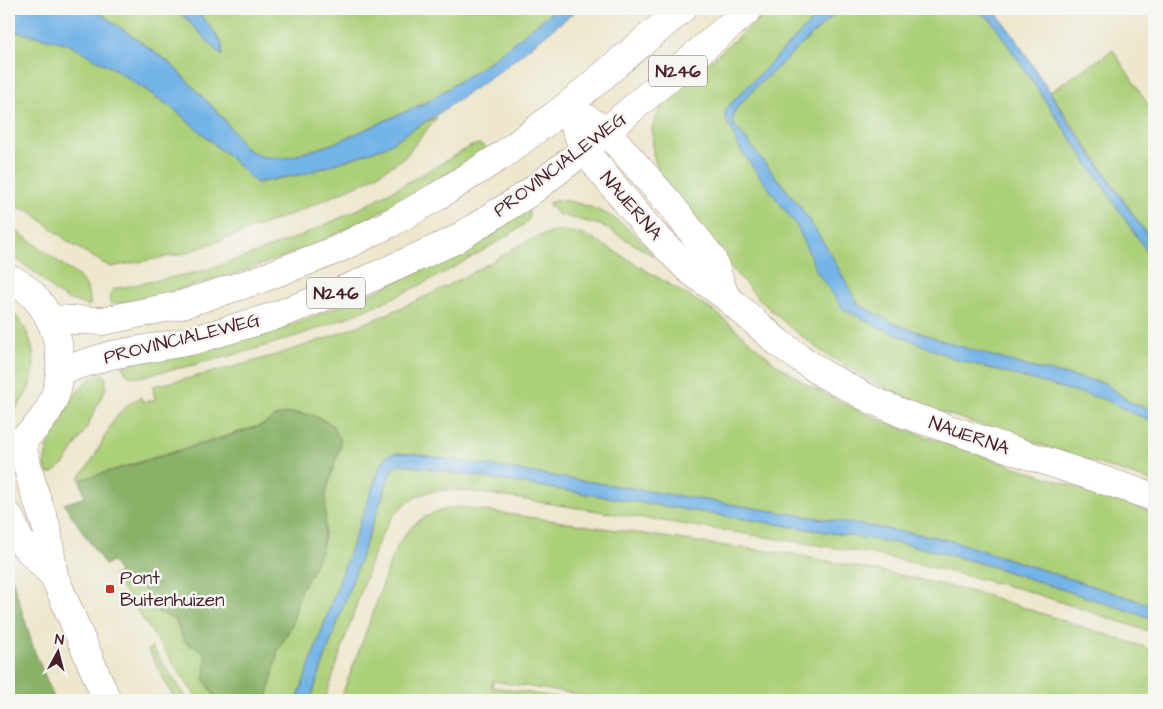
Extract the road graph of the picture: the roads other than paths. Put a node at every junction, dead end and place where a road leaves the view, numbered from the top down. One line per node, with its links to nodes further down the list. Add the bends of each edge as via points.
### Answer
1 (682, 9): 3 (main road, PROVINCIALEWEG / N246)
2 (749, 9): 4 (main road, PROVINCIALEWEG / N246)
3 (567, 106): 4 (main road, NAUERNA); 5 (main road, NAUERNA); 8 (main road, PROVINCIALEWEG / N246, via 504,154 436,197 336,250 180,305 103,321)
4 (607, 132): 5 (main road, PROVINCIALEWEG / N246); 7 (main road, NAUERNA, via 712,258)
5 (584, 150): 7 (main road, NAUERNA, via 648,228 689,270); 9 (main road, PROVINCIALEWEG / N246, via 529,193 454,240 354,286 272,317 191,340 111,355)
6 (9, 278): 8 (main road, via 28,290)
7 (725, 296): 11 (main road, NAUERNA, via 800,358 872,400 934,424)
8 (50, 319): 9 (main road, via 59,344)
9 (60, 371): 10 (main road, via 54,397 42,420)
10 (15, 444): 13 (main road, via 47,529)
11 (1154, 497)
12 (9, 516): 13 (main road, via 20,541)
13 (54, 576): 14 (main road)
14 (107, 700)

